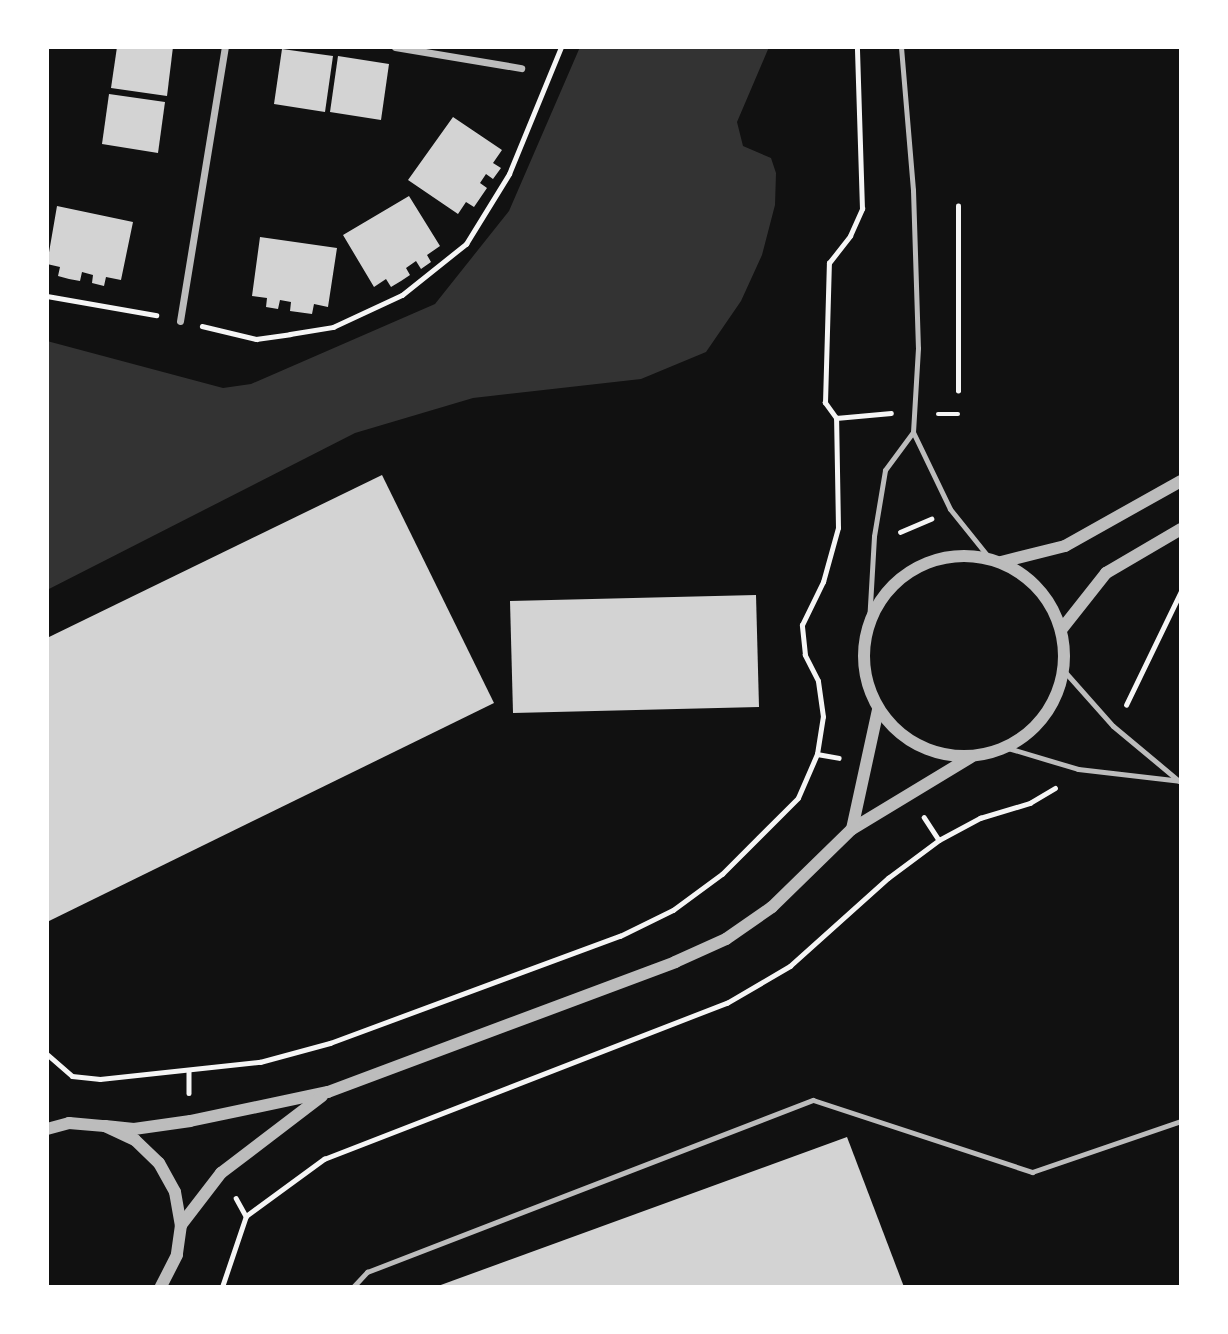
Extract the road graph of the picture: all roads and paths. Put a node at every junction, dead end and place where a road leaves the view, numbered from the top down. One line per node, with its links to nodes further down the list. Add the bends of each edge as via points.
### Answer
1 (225, 47): 9 (street)
2 (395, 47): 6 (street)
3 (561, 47): 9 (path, via 509,174 466,244 402,295 332,327 256,339)
4 (857, 47): 14 (path, via 862,209 850,236 829,263 825,403)
5 (901, 47): 15 (lane, via 918,348)
6 (521, 68)
7 (958, 206): 10 (path)
8 (47, 296): 9 (path, via 98,302)
9 (180, 321)
10 (958, 391)
11 (874, 413): 14 (path)
12 (958, 414): 13 (path)
13 (948, 415)
14 (836, 418): 29 (path, via 838,528 823,582 802,625 805,655 818,681 823,717)
15 (913, 432): 20 (lane, via 950,509); 23 (lane, via 885,470 874,536)
16 (1181, 481): 21 (street, via 1065,546)
17 (935, 518): 19 (path)
18 (1181, 529): 24 (street, via 1106,573)
19 (886, 537)
20 (987, 555): 21 (street); 23 (street, via 945,557 916,567 891,585)
21 (1001, 562): 24 (street, via 1039,590)
22 (1181, 591): 26 (path)
23 (869, 622): 27 (street, via 863,644 865,678)
24 (1061, 630): 25 (street)
25 (1065, 672): 28 (street, via 1054,704); 32 (lane, via 1113,726)
26 (1124, 709)
27 (878, 710): 30 (street, via 904,738 934,753); 35 (street)
28 (1008, 748): 30 (street); 32 (lane, via 1077,769)
29 (817, 754): 31 (path); 37 (path, via 798,798 722,874 673,910 620,936 330,1043 260,1062 100,1079 72,1076)
30 (971, 757): 35 (street)
31 (846, 759)
32 (1180, 781)
33 (1065, 782): 36 (path, via 1030,803 980,818)
34 (924, 816): 36 (path)
35 (852, 829): 38 (street, via 772,907 726,939)
36 (939, 840): 44 (path, via 888,878 790,966 727,1003 324,1159 246,1216)
37 (47, 1054)
38 (328, 1092): 40 (street, via 190,1121 134,1129); 42 (street, via 221,1173)
39 (1181, 1121): 45 (lane, via 1032,1172 813,1100 367,1272)
40 (105, 1126): 41 (street, via 69,1123); 42 (street, via 135,1140 159,1163 175,1192)
41 (47, 1129)
42 (181, 1225): 43 (street, via 177,1255)
43 (163, 1285)
44 (222, 1287)
45 (353, 1287)

